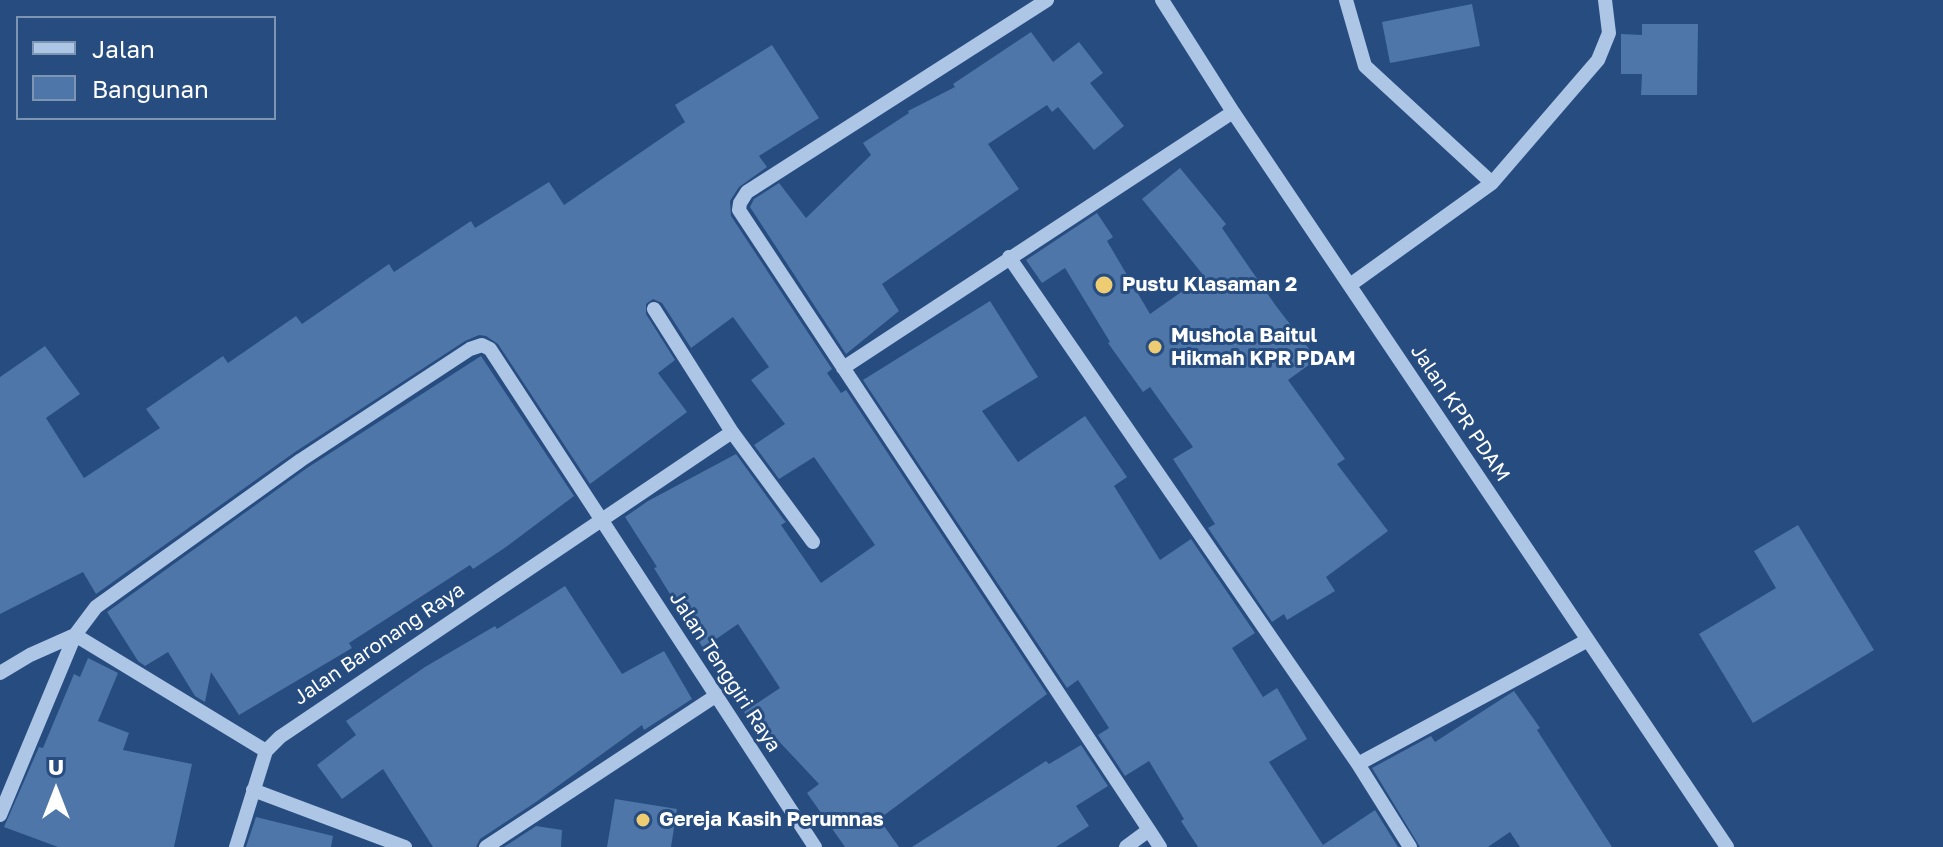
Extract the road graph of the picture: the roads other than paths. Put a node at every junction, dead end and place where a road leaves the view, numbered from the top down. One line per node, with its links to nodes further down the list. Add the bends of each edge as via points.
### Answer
1 (1047, 0): 10 (street, via 747,192 740,203 741,216)
2 (1162, 0): 5 (street, Jalan KPR PDAM)
3 (1346, 0): 6 (street, via 1365,66)
4 (1605, 0): 6 (street, via 1609,33 1598,60)
5 (1233, 112): 7 (street); 8 (street, Jalan KPR PDAM)
6 (1492, 183): 8 (street)
7 (1009, 257): 10 (street); 19 (street)
8 (1350, 285): 15 (street, Jalan KPR PDAM)
9 (654, 309): 11 (street)
10 (843, 368): 22 (street)
11 (732, 432): 12 (street, Jalan Baronang Raya); 13 (street)
12 (601, 519): 14 (street, Jalan Tenggiri Raya, via 490,349 479,345 301,460 96,607); 17 (street, Jalan Tenggiri Raya); 18 (street, Jalan Baronang Raya, via 298,723)
13 (813, 542)
14 (75, 635): 16 (street); 18 (street); 21 (street)
15 (1588, 640): 19 (street); 30 (street, Jalan KPR PDAM)
16 (0, 673)
17 (717, 695): 25 (street); 26 (street, Jalan Tenggiri Raya)
18 (266, 751): 20 (street)
19 (1358, 764): 29 (street)
20 (253, 790): 23 (street); 24 (street)
21 (0, 815)
22 (1149, 830): 27 (street); 28 (street)
23 (236, 847)
24 (405, 847)
25 (486, 847)
26 (815, 847)
27 (1126, 847)
28 (1160, 847)
29 (1410, 847)
30 (1727, 847)

